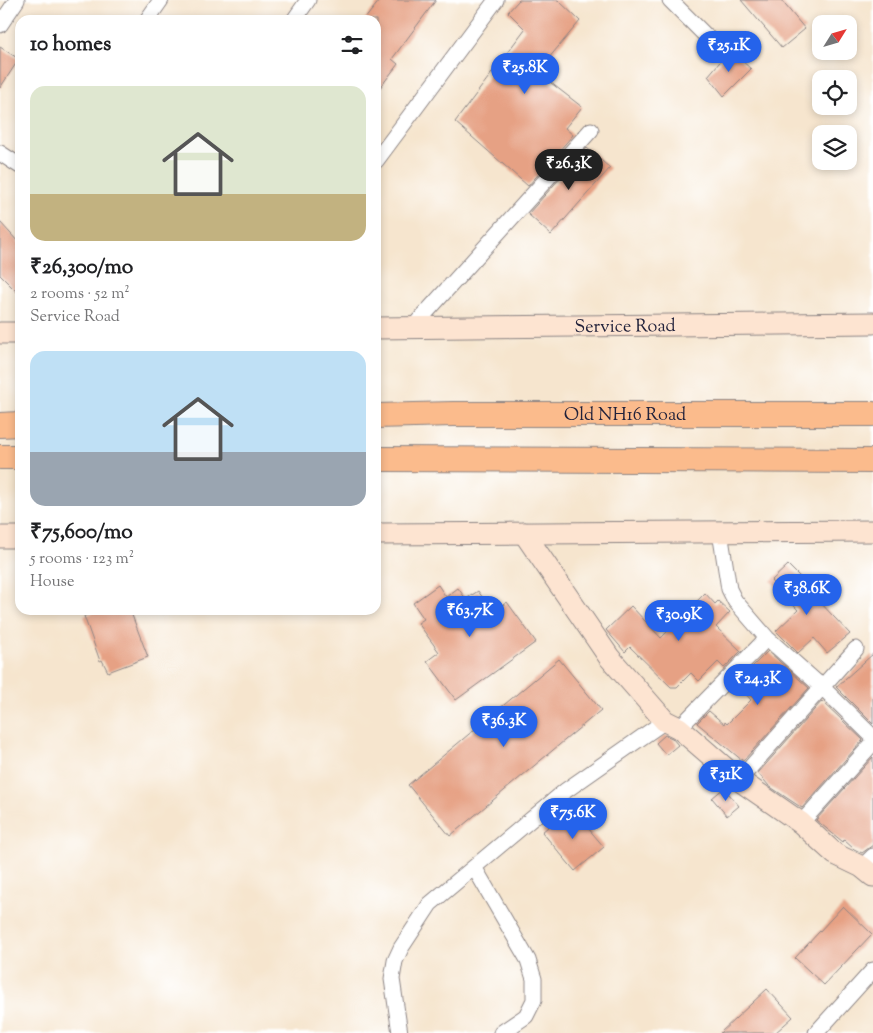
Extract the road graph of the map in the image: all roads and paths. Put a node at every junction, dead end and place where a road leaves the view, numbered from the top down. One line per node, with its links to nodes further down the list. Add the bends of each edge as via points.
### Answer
1 (17, 0): 8 (street)
2 (161, 0): 6 (street)
3 (308, 0): 7 (street)
4 (496, 0): 12 (street)
5 (670, 0): 9 (street)
6 (150, 15)
7 (298, 15)
8 (0, 25)
9 (708, 38)
10 (591, 130): 15 (street)
11 (0, 153): 13 (street)
12 (381, 154)
13 (15, 163)
14 (873, 323): 15 (street, Service Road)
15 (413, 327): 16 (street, Service Road)
16 (381, 328)
17 (0, 333): 18 (street)
18 (15, 333)
19 (873, 414): 20 (main road, Old NH16 Road)
20 (381, 416)
21 (15, 424): 22 (main road)
22 (0, 425)
23 (0, 457): 24 (main road)
24 (15, 457)
25 (381, 459): 26 (main road)
26 (873, 461)
27 (873, 531): 28 (street)
28 (720, 532): 29 (street); 33 (street, via 729,589 735,601)
29 (524, 533): 30 (street); 36 (street, via 609,657)
30 (381, 534)
31 (15, 536): 32 (street)
32 (0, 537)
33 (767, 638): 35 (street); 36 (street)
34 (856, 649): 35 (street)
35 (822, 686): 37 (street); 39 (street)
36 (672, 725): 39 (street); 42 (street, via 565,791)
37 (873, 737)
38 (873, 743): 40 (street)
39 (739, 780): 40 (street)
40 (801, 823): 41 (street, via 835,854)
41 (869, 866)
42 (474, 867): 44 (street, via 430,904 395,961 392,979); 45 (street, via 528,960 534,979 534,1000 526,1016)
43 (873, 970): 46 (street)
44 (400, 1033)
45 (502, 1033)
46 (816, 1033)

